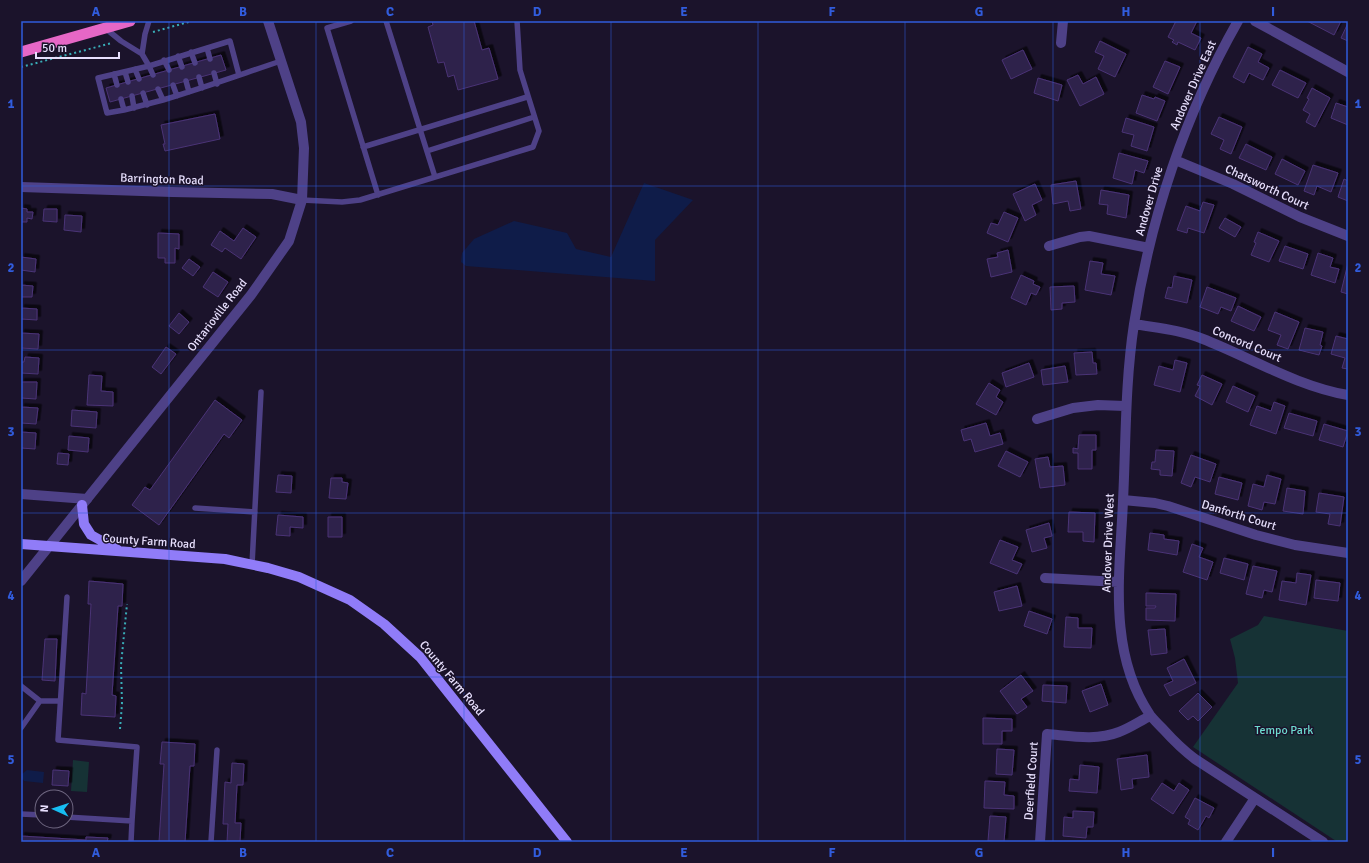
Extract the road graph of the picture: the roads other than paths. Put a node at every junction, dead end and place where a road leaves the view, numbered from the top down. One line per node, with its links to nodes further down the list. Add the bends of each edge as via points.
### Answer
1 (130, 21): 10 (highway)
2 (149, 21): 15 (lane, via 144,34)
3 (268, 21): 19 (street, Ontarioville Road)
4 (351, 21): 52 (lane, via 327,28)
5 (386, 21): 51 (lane)
6 (517, 21): 44 (lane, via 520,70)
7 (1063, 21): 11 (street)
8 (1238, 21): 54 (street, Andover Drive East, via 1202,91)
9 (1256, 21): 26 (street)
10 (105, 27): 13 (highway); 15 (lane)
11 (1061, 43)
12 (207, 48): 14 (lane); 17 (lane); 30 (lane, via 230,42)
13 (21, 52)
14 (191, 52): 16 (lane); 20 (lane)
15 (142, 54): 21 (lane)
16 (178, 56): 18 (lane); 22 (lane)
17 (210, 59)
18 (164, 60): 21 (lane); 24 (lane)
19 (281, 61): 30 (lane); 58 (street, Ontarioville Road, via 301,122 304,148)
20 (195, 63)
21 (149, 66): 23 (lane); 29 (lane)
22 (182, 67)
23 (135, 69): 25 (lane); 32 (lane)
24 (168, 70)
25 (125, 72): 28 (lane); 34 (lane)
26 (1348, 72)
27 (214, 73): 35 (lane)
28 (114, 74): 36 (lane); 49 (lane, via 98,78 107,113)
29 (153, 75)
30 (239, 75): 35 (lane)
31 (199, 77): 38 (lane)
32 (138, 79)
33 (186, 81): 40 (lane)
34 (128, 82)
35 (217, 84): 38 (lane)
36 (117, 85)
37 (173, 85): 43 (lane)
38 (202, 88): 40 (lane)
39 (158, 89): 46 (lane)
40 (189, 92): 43 (lane)
41 (143, 93): 47 (lane)
42 (132, 96): 48 (lane)
43 (177, 96): 46 (lane)
44 (528, 97): 50 (lane); 51 (lane)
45 (121, 99): 49 (lane)
46 (163, 100): 47 (lane)
47 (147, 105): 48 (lane)
48 (134, 108): 49 (lane)
49 (124, 110)
50 (534, 117): 53 (lane); 55 (lane, via 539,131 534,147)
51 (420, 129): 52 (lane); 53 (lane)
52 (363, 147): 57 (lane)
53 (427, 151): 55 (lane)
54 (1175, 160): 59 (street, Chatsworth Court); 61 (street, Andover Drive)
55 (435, 177): 57 (lane)
56 (21, 187): 58 (street, Barrington Road, via 272,194)
57 (378, 195): 58 (lane, via 342,202)
58 (302, 200): 69 (street, Ontarioville Road, via 289,241 268,272)
59 (1348, 236)
60 (1049, 246): 61 (street, via 1089,236)
61 (1149, 248): 62 (street, Andover Drive West)
62 (1134, 324): 64 (street, Concord Court, via 1174,330 1202,338 1312,386); 65 (street, Andover Drive West)
63 (261, 392): 71 (lane)
64 (1348, 395)
65 (1126, 406): 66 (street, via 1098,405 1073,408); 68 (street, Andover Drive West)
66 (1037, 419)
67 (21, 494): 69 (street)
68 (1123, 500): 75 (street, Danforth Court, via 1168,506 1256,535 1296,545); 79 (street, Andover Drive West)
69 (84, 502): 73 (street, Ontarioville Road); 74 (main road, via 84,524 91,535)
70 (195, 508): 71 (lane)
71 (255, 512): 76 (lane)
72 (21, 544): 73 (main road, County Farm Road)
73 (48, 546): 74 (main road, County Farm Road); 78 (street, Ontarioville Road)
74 (121, 552): 76 (main road, County Farm Road, via 225,559)
75 (1348, 553)
76 (252, 565): 94 (main road, County Farm Road, via 299,577 350,600 390,628 420,657)
77 (1045, 578): 79 (street)
78 (21, 581)
79 (1118, 582): 84 (street, Andover Drive West, via 1121,636 1127,663)
80 (66, 597): 83 (lane)
81 (21, 686): 82 (lane)
82 (40, 701): 83 (lane); 85 (lane)
83 (60, 701): 91 (lane, via 58,740 137,746)
84 (1150, 716): 87 (street, Andover Drive West, via 1189,755); 95 (street, Deerfield Court, via 1119,732 1104,736 1047,734)
85 (21, 728)
86 (217, 750): 93 (lane)
87 (1255, 798): 96 (street); 97 (street, Andover Drive West)
88 (21, 814): 89 (lane)
89 (34, 815)
90 (74, 817): 91 (lane)
91 (132, 821): 92 (lane)
92 (131, 842)
93 (211, 842)
94 (567, 842)
95 (1040, 842)
96 (1226, 842)
97 (1323, 842)

